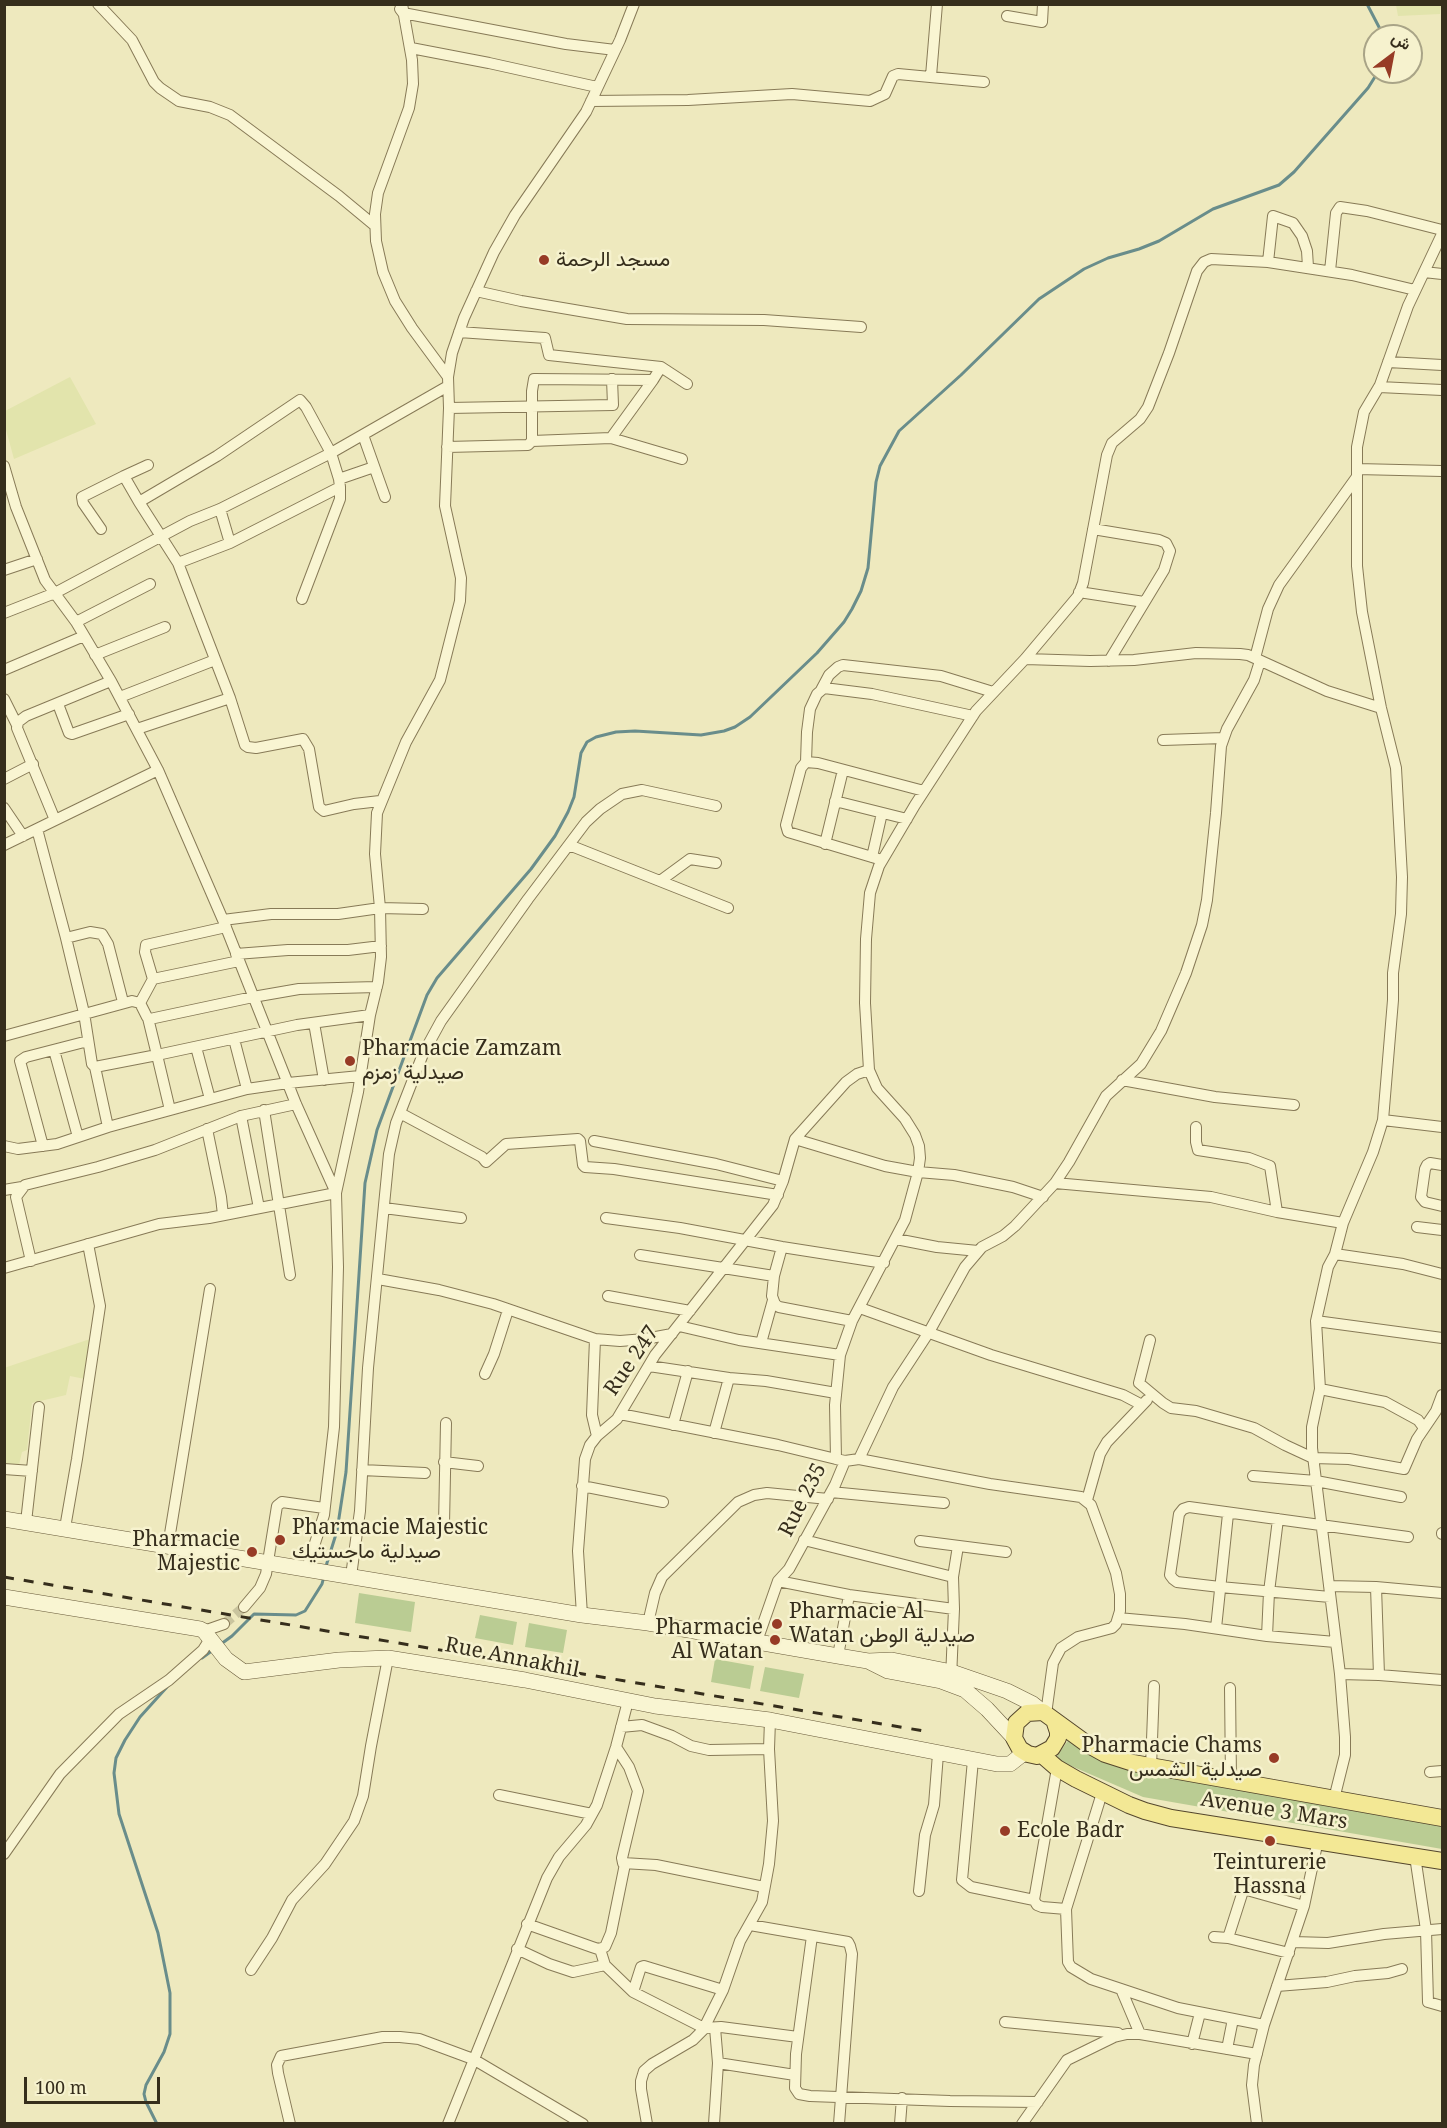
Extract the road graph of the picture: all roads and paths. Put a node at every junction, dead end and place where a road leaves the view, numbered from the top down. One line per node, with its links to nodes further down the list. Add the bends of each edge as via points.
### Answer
1 (98, 4): 14 (street, via 132,40 160,88 179,100 230,115)
2 (621, 4): 5 (street)
3 (937, 4): 10 (street)
4 (1043, 4): 7 (street, via 1042,22)
5 (633, 6): 9 (street)
6 (400, 7): 8 (street); 9 (street, via 566,44)
7 (1007, 16)
8 (411, 48): 12 (street); 14 (street, via 411,96 381,183)
9 (615, 50): 12 (street)
10 (931, 76): 11 (street); 13 (street, via 895,74 885,94 870,101 792,94)
11 (984, 82)
12 (597, 87): 13 (street)
13 (591, 101): 22 (street, via 515,215)
14 (374, 225): 30 (street, via 378,257 395,301)
15 (1443, 232): 18 (street, via 1340,207); 19 (street)
16 (1268, 262): 17 (street); 17 (street, via 1273,216 1293,223 1302,236); 55 (street, via 1211,259 1197,271 1148,407 1140,419 1112,442)
17 (1308, 267): 18 (street)
18 (1329, 271): 21 (street)
19 (1424, 272): 20 (street); 21 (street)
20 (1443, 274)
21 (1415, 290): 25 (street)
22 (476, 291): 23 (street, via 627,320 764,320); 24 (street)
23 (861, 327)
24 (459, 332): 27 (street, via 545,338 549,355); 30 (street)
25 (1388, 362): 26 (street); 32 (street)
26 (1443, 365)
27 (661, 367): 29 (street); 31 (street)
28 (612, 379): 29 (street); 34 (street); 35 (street, via 534,379)
29 (653, 380): 37 (street)
30 (448, 382): 36 (street); 38 (street)
31 (687, 384)
32 (1379, 387): 33 (street); 48 (street, via 1364,412)
33 (1443, 390)
34 (613, 405): 35 (street); 37 (street, via 615,415)
35 (531, 406): 36 (street); 40 (street)
36 (449, 408): 41 (street)
37 (622, 421): 39 (street)
38 (363, 435): 42 (street); 46 (street)
39 (611, 438): 40 (street); 43 (street)
40 (532, 441): 41 (street, via 528,445)
41 (447, 447): 96 (street, via 445,506 461,579 460,601 440,680 415,723)
42 (331, 453): 50 (street); 52 (street, via 300,400); 53 (street)
43 (682, 459)
44 (148, 465): 49 (street)
45 (5, 467): 58 (street)
46 (374, 467): 50 (street); 51 (street)
47 (1443, 471): 48 (street)
48 (1356, 474): 73 (street, via 1279,585 1268,609); 83 (street, via 1357,566)
49 (124, 476): 52 (street); 54 (street, via 82,497)
50 (340, 483): 57 (street); 64 (street, via 340,499)
51 (385, 497)
52 (139, 502): 56 (street)
53 (220, 509): 56 (street); 57 (street)
54 (101, 529)
55 (1093, 529): 62 (street); 65 (street, via 1159,540 1169,546 1169,559)
56 (160, 536): 59 (street); 63 (street)
57 (230, 543): 59 (street)
58 (37, 559): 60 (street); 63 (street)
59 (178, 563): 72 (street)
60 (4, 570)
61 (150, 584): 67 (street)
62 (1079, 592): 65 (street); 71 (street)
63 (55, 593): 66 (street); 67 (street)
64 (302, 599)
65 (1144, 602): 74 (street)
66 (4, 613)
67 (76, 622): 69 (street)
68 (165, 627): 70 (street)
69 (84, 636): 70 (street); 75 (street)
70 (95, 654): 76 (street)
71 (1025, 659): 74 (street); 78 (street)
72 (215, 660): 79 (street); 80 (street)
73 (1257, 660): 74 (street, via 1240,654 1196,653); 83 (street, via 1327,691); 88 (street, via 1254,680)
74 (1109, 661)
75 (4, 670)
76 (111, 681): 79 (street); 82 (street)
77 (821, 690): 78 (street, via 829,675 843,665 941,676); 85 (street, via 838,688); 90 (street, via 810,709)
78 (993, 692): 85 (street)
79 (120, 697): 84 (street)
80 (230, 698): 87 (street); 96 (street, via 246,747 305,741 321,810)
81 (4, 699): 86 (street)
82 (58, 704): 84 (street, via 72,734); 86 (street, via 22,718)
83 (1381, 708): 148 (street, via 1396,768 1402,877)
84 (129, 714): 87 (street)
85 (973, 716): 95 (street)
86 (17, 724): 91 (street)
87 (137, 729): 92 (street)
88 (1223, 738): 89 (street); 138 (street, via 1202,925 1161,1031 1141,1064)
89 (1163, 740)
90 (806, 762): 93 (street); 105 (street, via 798,772 786,829 792,835)
91 (33, 764): 94 (street); 102 (street)
92 (158, 770): 102 (street); 114 (street)
93 (843, 770): 95 (street); 97 (street)
94 (4, 780)
95 (924, 791): 101 (street)
96 (380, 801): 111 (street, via 375,824)
97 (835, 801): 100 (street); 105 (street)
98 (716, 806): 107 (street, via 656,792 633,791 600,809)
99 (4, 808): 104 (street)
100 (882, 813): 101 (street); 108 (street)
101 (907, 819): 108 (street)
102 (55, 820): 103 (street)
103 (37, 829): 104 (street); 115 (street)
104 (23, 836): 106 (street)
105 (825, 844): 108 (street)
106 (4, 845)
107 (569, 845): 110 (street); 146 (street, via 441,1022 423,1054)
108 (877, 859): 135 (street, via 868,915 865,1004)
109 (716, 863): 110 (street, via 690,859)
110 (660, 881): 112 (street)
111 (380, 908): 113 (street); 114 (street, via 338,914 271,914); 116 (street)
112 (728, 908)
113 (423, 909)
114 (225, 923): 117 (street); 118 (street, via 146,945)
115 (66, 938): 121 (street, via 90,932 102,934); 123 (street)
116 (381, 946): 117 (street, via 348,951 288,950); 119 (street)
117 (238, 958): 118 (street); 120 (street)
118 (153, 980): 122 (street)
119 (377, 987): 120 (street, via 299,989); 124 (street)
120 (253, 997): 125 (street); 127 (street)
121 (123, 1002): 122 (street); 123 (street)
122 (140, 1003): 125 (street)
123 (84, 1014): 128 (street); 130 (street)
124 (370, 1015): 126 (street); 136 (street)
125 (148, 1018): 133 (street)
126 (314, 1023): 127 (street); 137 (street)
127 (267, 1031): 129 (street); 139 (street)
128 (4, 1036)
129 (234, 1039): 131 (street); 140 (street)
130 (88, 1041): 132 (street); 134 (street)
131 (196, 1047): 133 (street); 141 (street)
132 (54, 1050): 153 (street); 157 (street, via 20,1061)
133 (157, 1055): 134 (street); 144 (street)
134 (95, 1067): 149 (street)
135 (869, 1070): 154 (street, via 846,1082); 159 (street, via 877,1088 915,1135 919,1146)
136 (360, 1076): 137 (street); 164 (street)
137 (324, 1080): 139 (street)
138 (1122, 1080): 143 (street, via 1215,1097); 161 (street, via 1101,1105)
139 (288, 1083): 140 (street); 142 (street)
140 (248, 1089): 141 (street)
141 (210, 1099): 144 (street)
142 (296, 1104): 145 (street); 164 (street)
143 (1294, 1105)
144 (170, 1110): 149 (street)
145 (264, 1110): 147 (street); 167 (street)
146 (400, 1113): 165 (street, via 486,1162 506,1144 578,1139 585,1167); 170 (street, via 389,1154)
147 (241, 1116): 152 (street); 169 (street)
148 (1383, 1120): 151 (street); 175 (street)
149 (108, 1127): 153 (street)
150 (1196, 1127): 171 (street, via 1198,1150 1250,1158 1270,1166)
151 (1443, 1127)
152 (207, 1129): 162 (street, via 155,1150); 172 (street)
153 (78, 1137): 157 (street)
154 (795, 1139): 159 (street); 160 (street, Rue 247)
155 (594, 1141): 160 (street)
156 (4, 1146): 157 (street)
157 (43, 1146)
158 (1443, 1165): 168 (street, via 1427,1165 1421,1197 1425,1202)
159 (918, 1172): 166 (street, via 954,1175); 178 (street)
160 (783, 1181): 165 (street, Rue 247)
161 (1055, 1183): 166 (street); 171 (street, via 1211,1197)
162 (22, 1187): 163 (street); 185 (street, via 16,1197)
163 (4, 1190)
164 (336, 1193): 167 (street); 241 (street, via 334,1427)
165 (778, 1195): 179 (street, Rue 247)
166 (1043, 1197): 182 (street, via 1009,1231)
167 (279, 1205): 169 (street); 190 (street)
168 (1443, 1206)
169 (259, 1208): 172 (street)
170 (384, 1208): 173 (street); 192 (street)
171 (1277, 1212): 175 (street)
172 (223, 1215): 180 (street, via 159,1224)
173 (461, 1218)
174 (606, 1218): 179 (street)
175 (1343, 1223): 183 (street)
176 (1417, 1227): 177 (street)
177 (1443, 1230)
178 (896, 1239): 182 (street); 186 (street)
179 (746, 1241): 181 (street); 187 (street, Rue 247)
180 (88, 1244): 185 (street); 248 (street, via 100,1306)
181 (782, 1248): 186 (street); 191 (street)
182 (978, 1251): 202 (street, Rue 235)
183 (1335, 1254): 189 (street, via 1403,1263); 200 (street, via 1328,1267)
184 (640, 1255): 187 (street)
185 (30, 1261): 188 (street)
186 (884, 1263): 196 (street)
187 (723, 1267): 191 (street); 198 (street, Rue 247)
188 (4, 1268)
189 (1443, 1274)
190 (290, 1275)
191 (774, 1276): 195 (street)
192 (378, 1280): 197 (street, via 439,1290); 230 (street)
193 (210, 1289): 252 (street)
194 (608, 1296): 198 (street)
195 (773, 1300): 199 (street, via 779,1307); 206 (street)
196 (860, 1308): 199 (street); 202 (street)
197 (508, 1310): 204 (street); 210 (street)
198 (690, 1311): 201 (street, Rue 247)
199 (852, 1320): 207 (street)
200 (1316, 1321): 203 (street); 212 (street)
201 (676, 1330): 204 (street, via 645,1339); 206 (street); 208 (street, Rue 247)
202 (929, 1332): 216 (street, via 1124,1395); 225 (street, Rue 235, via 893,1387)
203 (1443, 1338)
204 (595, 1339): 223 (street, via 592,1415)
205 (1150, 1340): 214 (street, via 1139,1383)
206 (761, 1343): 207 (street)
207 (840, 1355): 213 (street)
208 (649, 1366): 209 (street); 218 (street, Rue 247)
209 (688, 1371): 211 (street); 220 (street)
210 (485, 1374)
211 (729, 1378): 213 (street); 222 (street)
212 (1320, 1389): 221 (street, via 1385,1402 1418,1420); 224 (street, via 1312,1427)
213 (836, 1393): 226 (street)
214 (1152, 1395): 216 (street); 224 (street, via 1171,1408 1254,1428)
215 (1443, 1395): 221 (street)
216 (1142, 1405): 238 (street, via 1100,1454)
217 (39, 1407): 231 (street)
218 (620, 1414): 220 (street); 223 (street, Rue 247)
219 (446, 1423): 227 (street)
220 (674, 1425): 222 (street)
221 (1424, 1428): 224 (street, via 1403,1469 1356,1460)
222 (714, 1432): 226 (street)
223 (597, 1436): 235 (street, Rue 247, via 585,1459)
224 (1313, 1458): 234 (street)
225 (859, 1459): 226 (street, Rue 235); 238 (street)
226 (840, 1460): 236 (street, Rue 235)
227 (444, 1462): 228 (street); 246 (street)
228 (478, 1466)
229 (4, 1469): 231 (street)
230 (362, 1470): 232 (street); 257 (street)
231 (32, 1471): 245 (street)
232 (425, 1473)
233 (1253, 1476): 234 (street)
234 (1316, 1481): 237 (street); 247 (street)
235 (582, 1486): 239 (street); 269 (street, Rue 247, via 578,1551)
236 (830, 1495): 240 (street); 250 (street, Rue 235); 271 (street, via 766,1493 738,1502 662,1577)
237 (1401, 1497)
238 (1087, 1500): 270 (street, via 1116,1573 1120,1594)
239 (663, 1503)
240 (944, 1503)
241 (324, 1508): 255 (street, via 282,1502 277,1506); 256 (street)
242 (1228, 1514): 244 (street); 260 (street); 260 (street, via 1183,1509 1170,1575 1177,1581)
243 (4, 1519): 245 (main road)
244 (1278, 1519): 247 (street); 262 (street)
245 (26, 1522): 248 (main road)
246 (444, 1524)
247 (1321, 1524): 249 (street); 263 (street)
248 (64, 1528): 252 (main road)
249 (1408, 1537)
250 (804, 1540): 258 (street); 259 (street, Rue 235)
251 (920, 1540): 253 (street)
252 (168, 1546): 255 (main road)
253 (958, 1546): 254 (street); 258 (street)
254 (1006, 1552)
255 (269, 1562): 256 (main road); 267 (street, via 260,1588)
256 (311, 1569): 257 (main road)
257 (351, 1576): 269 (main road)
258 (953, 1576): 268 (street)
259 (778, 1581): 265 (street); 276 (street, Rue 235)
260 (1221, 1587): 262 (street); 273 (street)
261 (1376, 1587): 263 (street); 264 (street); 281 (street)
262 (1269, 1592): 263 (street); 274 (street)
263 (1329, 1592): 277 (street)
264 (1443, 1593)
265 (849, 1595): 268 (street); 278 (street)
266 (4, 1597): 275 (main road, via 196,1628)
267 (243, 1607)
268 (954, 1609): 282 (street)
269 (582, 1615): 271 (main road)
270 (1118, 1618): 273 (street); 287 (street, via 1112,1628 1078,1637 1061,1648 1053,1663)
271 (648, 1623): 276 (main road)
272 (224, 1624): 275 (street)
273 (1216, 1628): 274 (street)
274 (1267, 1636): 277 (street)
275 (210, 1639): 279 (main road, Rue Annakhil, via 226,1659 244,1672); 308 (street, via 169,1680 119,1714 60,1774)
276 (758, 1641): 278 (main road)
277 (1335, 1642): 280 (street)
278 (838, 1656): 282 (main road, via 892,1660)
279 (388, 1658): 286 (main road, Rue Annakhil); 329 (street, via 363,1796 354,1821 325,1864 292,1900)
280 (1340, 1674): 281 (street); 304 (street, via 1345,1755)
281 (1379, 1675): 283 (street)
282 (951, 1678): 287 (main road, via 1007,1691 1034,1704); 290 (main road)
283 (1443, 1680)
284 (1154, 1686): 297 (street)
285 (1230, 1688): 301 (street)
286 (628, 1701): 288 (main road, Rue Annakhil); 289 (street)
287 (1047, 1716): 290 (main road, via 1027,1713 1016,1723); 295 (main road, via 1058,1738); 297 (main road, Avenue 3 Mars, via 1105,1754)
288 (770, 1720): 292 (street); 294 (main road, Rue Annakhil)
289 (621, 1727): 291 (street); 292 (street, via 642,1725 709,1750)
290 (1014, 1738): 293 (main road)
291 (616, 1747): 305 (street); 311 (street, via 638,1791 622,1858)
292 (769, 1749): 312 (street, via 773,1821)
293 (1024, 1752): 295 (main road); 296 (main road, Rue Annakhil, via 1005,1765)
294 (938, 1754): 296 (main road, Rue Annakhil); 313 (street)
295 (1042, 1755): 298 (main road, Avenue 3 Mars)
296 (973, 1760): 314 (street, via 962,1880 971,1887)
297 (1151, 1767): 301 (main road, Avenue 3 Mars)
298 (1057, 1768): 302 (main road, Avenue 3 Mars); 314 (street)
299 (1443, 1771): 300 (street)
300 (1431, 1773)
301 (1232, 1780): 304 (main road, Avenue 3 Mars)
302 (1102, 1793): 307 (main road, Avenue 3 Mars, via 1129,1806 1171,1818); 316 (street)
303 (499, 1795): 305 (street)
304 (1334, 1799): 306 (main road, Avenue 3 Mars)
305 (592, 1814): 317 (street, via 550,1871)
306 (1443, 1818)
307 (1318, 1840): 309 (main road, Avenue 3 Mars); 315 (street)
308 (4, 1854)
309 (1415, 1856): 310 (main road, Avenue 3 Mars); 320 (street)
310 (1443, 1861)
311 (625, 1864): 312 (street, via 656,1865); 324 (street, via 609,1940)
312 (764, 1887): 318 (street, via 762,1902)
313 (919, 1892)
314 (1034, 1900): 316 (street, via 1042,1907)
315 (1304, 1906): 323 (street, via 1247,1890); 325 (street)
316 (1066, 1909): 331 (street, via 1071,1967)
317 (527, 1924): 324 (street); 326 (street)
318 (750, 1925): 321 (street); 332 (street, via 740,1941)
319 (1443, 1929): 320 (street)
320 (1426, 1930): 325 (street); 334 (street, via 1428,2002)
321 (812, 1936): 342 (street); 349 (street, via 848,1942 852,1954)
322 (1214, 1937): 323 (street)
323 (1228, 1938): 325 (street)
324 (600, 1948): 327 (street)
325 (1291, 1948): 330 (street)
326 (517, 1949): 327 (street, via 573,1972); 346 (street)
327 (605, 1965): 333 (street)
328 (1402, 1969): 330 (street)
329 (250, 1970)
330 (1277, 1986): 338 (street)
331 (1121, 1989): 335 (street); 341 (street)
332 (723, 1990): 333 (street, via 644,1966); 339 (street)
333 (633, 1992): 339 (street)
334 (1443, 2006)
335 (1200, 2013): 336 (street); 343 (street)
336 (1233, 2019): 338 (street); 344 (street)
337 (1005, 2022): 340 (street)
338 (1264, 2025): 345 (street)
339 (710, 2028): 342 (street); 347 (street); 355 (street, via 644,2071 641,2089)
340 (1127, 2034): 341 (street); 351 (street, via 1067,2060)
341 (1140, 2034): 343 (street)
342 (798, 2037): 348 (street)
343 (1192, 2044): 344 (street)
344 (1227, 2049): 345 (street)
345 (1257, 2054): 360 (street, via 1252,2085)
346 (473, 2059): 352 (street, via 419,2039 400,2037 283,2055 278,2069); 353 (street); 354 (street)
347 (718, 2063): 348 (street); 356 (street)
348 (795, 2075): 349 (street, via 796,2091 802,2095)
349 (842, 2096): 350 (street); 357 (street)
350 (902, 2098): 351 (street); 358 (street)
351 (1038, 2102): 359 (street)
352 (290, 2124)
353 (447, 2124)
354 (583, 2124)
355 (647, 2124)
356 (714, 2124)
357 (839, 2124)
358 (900, 2124)
359 (1022, 2124)
360 (1257, 2124)

